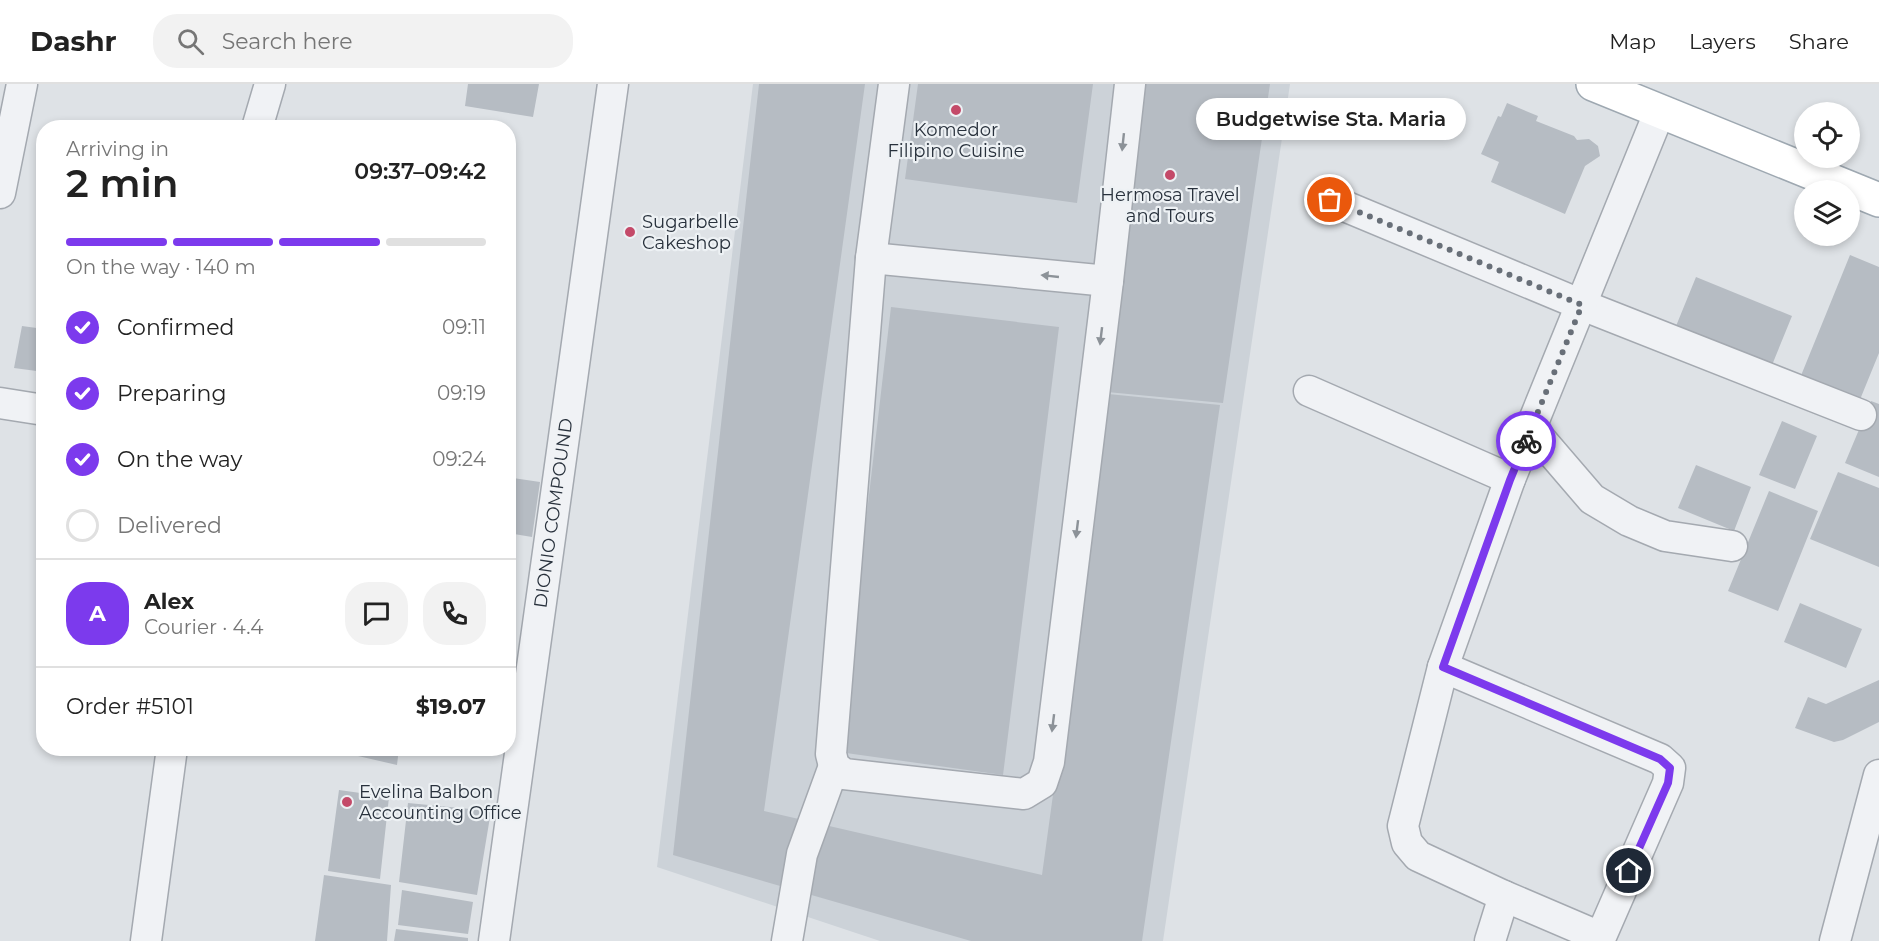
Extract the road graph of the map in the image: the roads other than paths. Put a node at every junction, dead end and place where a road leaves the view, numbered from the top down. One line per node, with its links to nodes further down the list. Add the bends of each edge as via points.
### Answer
1 (22, 84): 9 (street)
2 (270, 84): 8 (street)
3 (613, 84): 30 (street, DIONIO COMPOUND)
4 (894, 84): 12 (street)
5 (1130, 84): 13 (street, one-way to 13)
6 (1593, 84): 7 (main road)
7 (1659, 113): 11 (main road); 14 (street)
8 (259, 120)
9 (0, 193)
10 (1330, 200): 14 (street)
11 (1879, 200)
12 (871, 258): 13 (street, one-way to 12); 24 (street, via 831,754)
13 (1108, 281): 24 (street, one-way to 24, via 1049,762 1042,783 1024,794 844,774)
14 (1582, 305): 18 (street); 19 (street)
15 (1309, 391): 20 (street)
16 (0, 403): 17 (street)
17 (36, 409)
18 (1861, 415)
19 (1531, 428): 20 (street); 21 (street, via 1592,499 1620,516 1665,536)
20 (1510, 480): 22 (street)
21 (1732, 546)
22 (1443, 667): 27 (street, via 1403,826 1407,843 1418,856); 28 (street, via 1660,759 1670,768 1668,783)
23 (171, 756): 29 (street)
24 (834, 766): 31 (street, via 802,854)
25 (1879, 775): 26 (street)
26 (1874, 817): 33 (street)
27 (1504, 896): 28 (street); 32 (street)
28 (1600, 939)
29 (146, 941)
30 (494, 941)
31 (787, 941)
32 (1490, 941)
33 (1835, 941)

